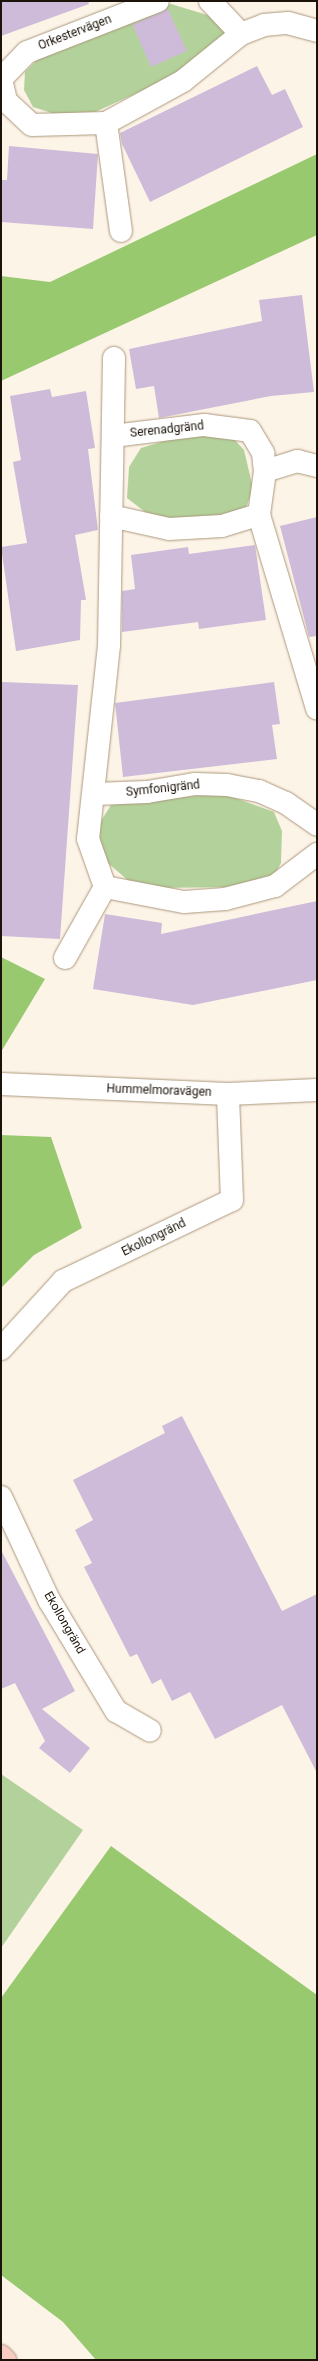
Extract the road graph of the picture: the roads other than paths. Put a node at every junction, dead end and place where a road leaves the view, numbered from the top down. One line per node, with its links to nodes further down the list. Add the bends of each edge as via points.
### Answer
1 (158, 1): 5 (street, Orkestervägen, via 27,52)
2 (210, 1): 4 (street)
3 (317, 30): 4 (street, Orkestervägen, via 288,23 264,25)
4 (241, 34): 6 (street, Orkestervägen, via 183,81)
5 (1, 79): 6 (street, Orkestervägen, via 6,100 32,125)
6 (106, 123): 7 (street)
7 (121, 231)
8 (114, 358): 9 (street, Serenadgränd)
9 (113, 436): 11 (street, Serenadgränd, via 204,425 250,431 263,453); 13 (street, Serenadgränd)
10 (317, 466): 11 (street, via 297,461)
11 (265, 471): 12 (street, Serenadgränd)
12 (259, 515): 13 (street, via 222,526 169,529); 14 (street, Serenadgränd)
13 (111, 516): 15 (street, Serenadgränd, via 109,645 95,754)
14 (317, 708)
15 (94, 794): 16 (street, Symfonigränd, via 147,792 196,784 227,784 259,791 286,803); 18 (street, via 88,839)
16 (317, 826)
17 (317, 854): 18 (street, via 275,886 225,899 184,902)
18 (105, 887): 19 (street)
19 (65, 958)
20 (1, 1084): 22 (street, Hummelmoravägen)
21 (317, 1090): 22 (street, Hummelmoravägen)
22 (228, 1094): 23 (street, Ekollongränd, via 232,1200 63,1281)
23 (1, 1349)
24 (1, 1497): 25 (street, Ekollongränd, via 49,1600 116,1711)
25 (150, 1730)
26 (1, 2356): 27 (main road)
27 (5, 2360)

